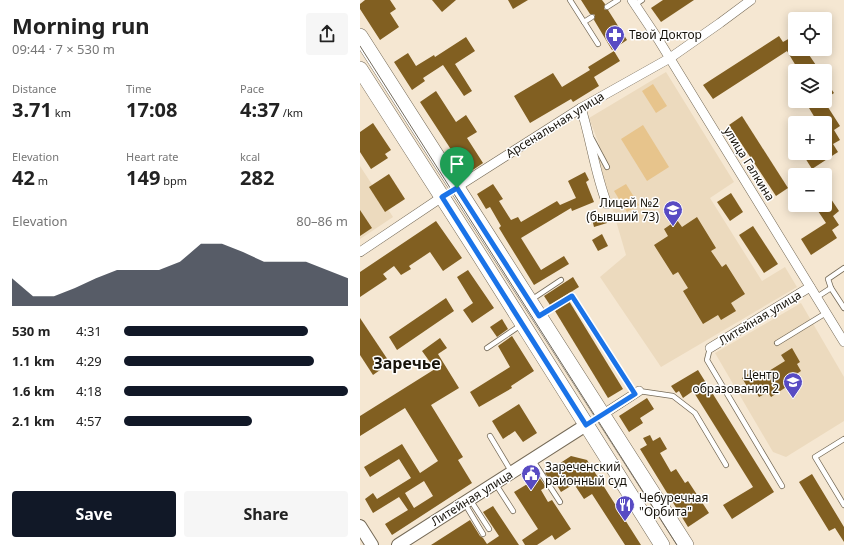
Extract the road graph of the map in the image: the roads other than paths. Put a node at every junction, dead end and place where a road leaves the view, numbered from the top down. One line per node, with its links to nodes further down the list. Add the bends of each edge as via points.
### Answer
1 (570, 0): 7 (lane)
2 (618, 0): 5 (lane)
3 (751, 0): 10 (street, Арсенальная улица)
4 (636, 2): 10 (street, улица Галкина)
5 (607, 7)
6 (592, 17): 7 (lane)
7 (584, 22): 9 (lane)
8 (360, 36): 15 (main road)
9 (598, 44)
10 (670, 58): 12 (street, Арсенальная улица); 21 (street, улица Галкина)
11 (360, 69): 16 (main road)
12 (581, 108): 13 (street); 15 (street, Арсенальная улица)
13 (589, 132): 14 (lane); 17 (street)
14 (607, 167)
15 (457, 188): 16 (main road, Арсенальная улица); 24 (main road)
16 (442, 197): 18 (street, Арсенальная улица); 28 (main road)
17 (607, 204)
18 (360, 252)
19 (844, 268): 22 (lane, via 828,279)
20 (560, 280): 24 (lane)
21 (810, 287): 23 (street, улица Галкина); 32 (street, Литейная улица)
22 (831, 288): 23 (lane); 25 (lane)
23 (817, 298): 26 (street, улица Галкина)
24 (529, 301): 27 (main road)
25 (844, 308)
26 (826, 313): 29 (street, улица Галкина); 30 (lane)
27 (539, 316): 33 (lane, via 572,296); 34 (main road)
28 (523, 324): 31 (lane); 35 (main road)
29 (844, 342)
30 (776, 343)
31 (487, 348)
32 (710, 348): 42 (lane, via 707,360)
33 (637, 393): 34 (street); 39 (lane, via 673,396 695,413)
34 (602, 415): 35 (main road); 53 (main road)
35 (586, 425): 38 (street, Литейная улица); 52 (main road)
36 (490, 436): 40 (lane)
37 (844, 439): 45 (lane, via 815,457)
38 (532, 460): 40 (street, Литейная улица); 44 (lane)
39 (726, 465)
40 (512, 472): 41 (street, Литейная улица)
41 (495, 483): 43 (street, Литейная улица); 46 (lane)
42 (782, 486)
43 (467, 501): 48 (lane); 49 (lane); 51 (street, Литейная улица)
44 (560, 502)
45 (844, 505)
46 (513, 511)
47 (360, 526): 50 (street)
48 (489, 529)
49 (483, 534)
50 (372, 545)
51 (398, 545)
52 (662, 545)
53 (686, 545)

